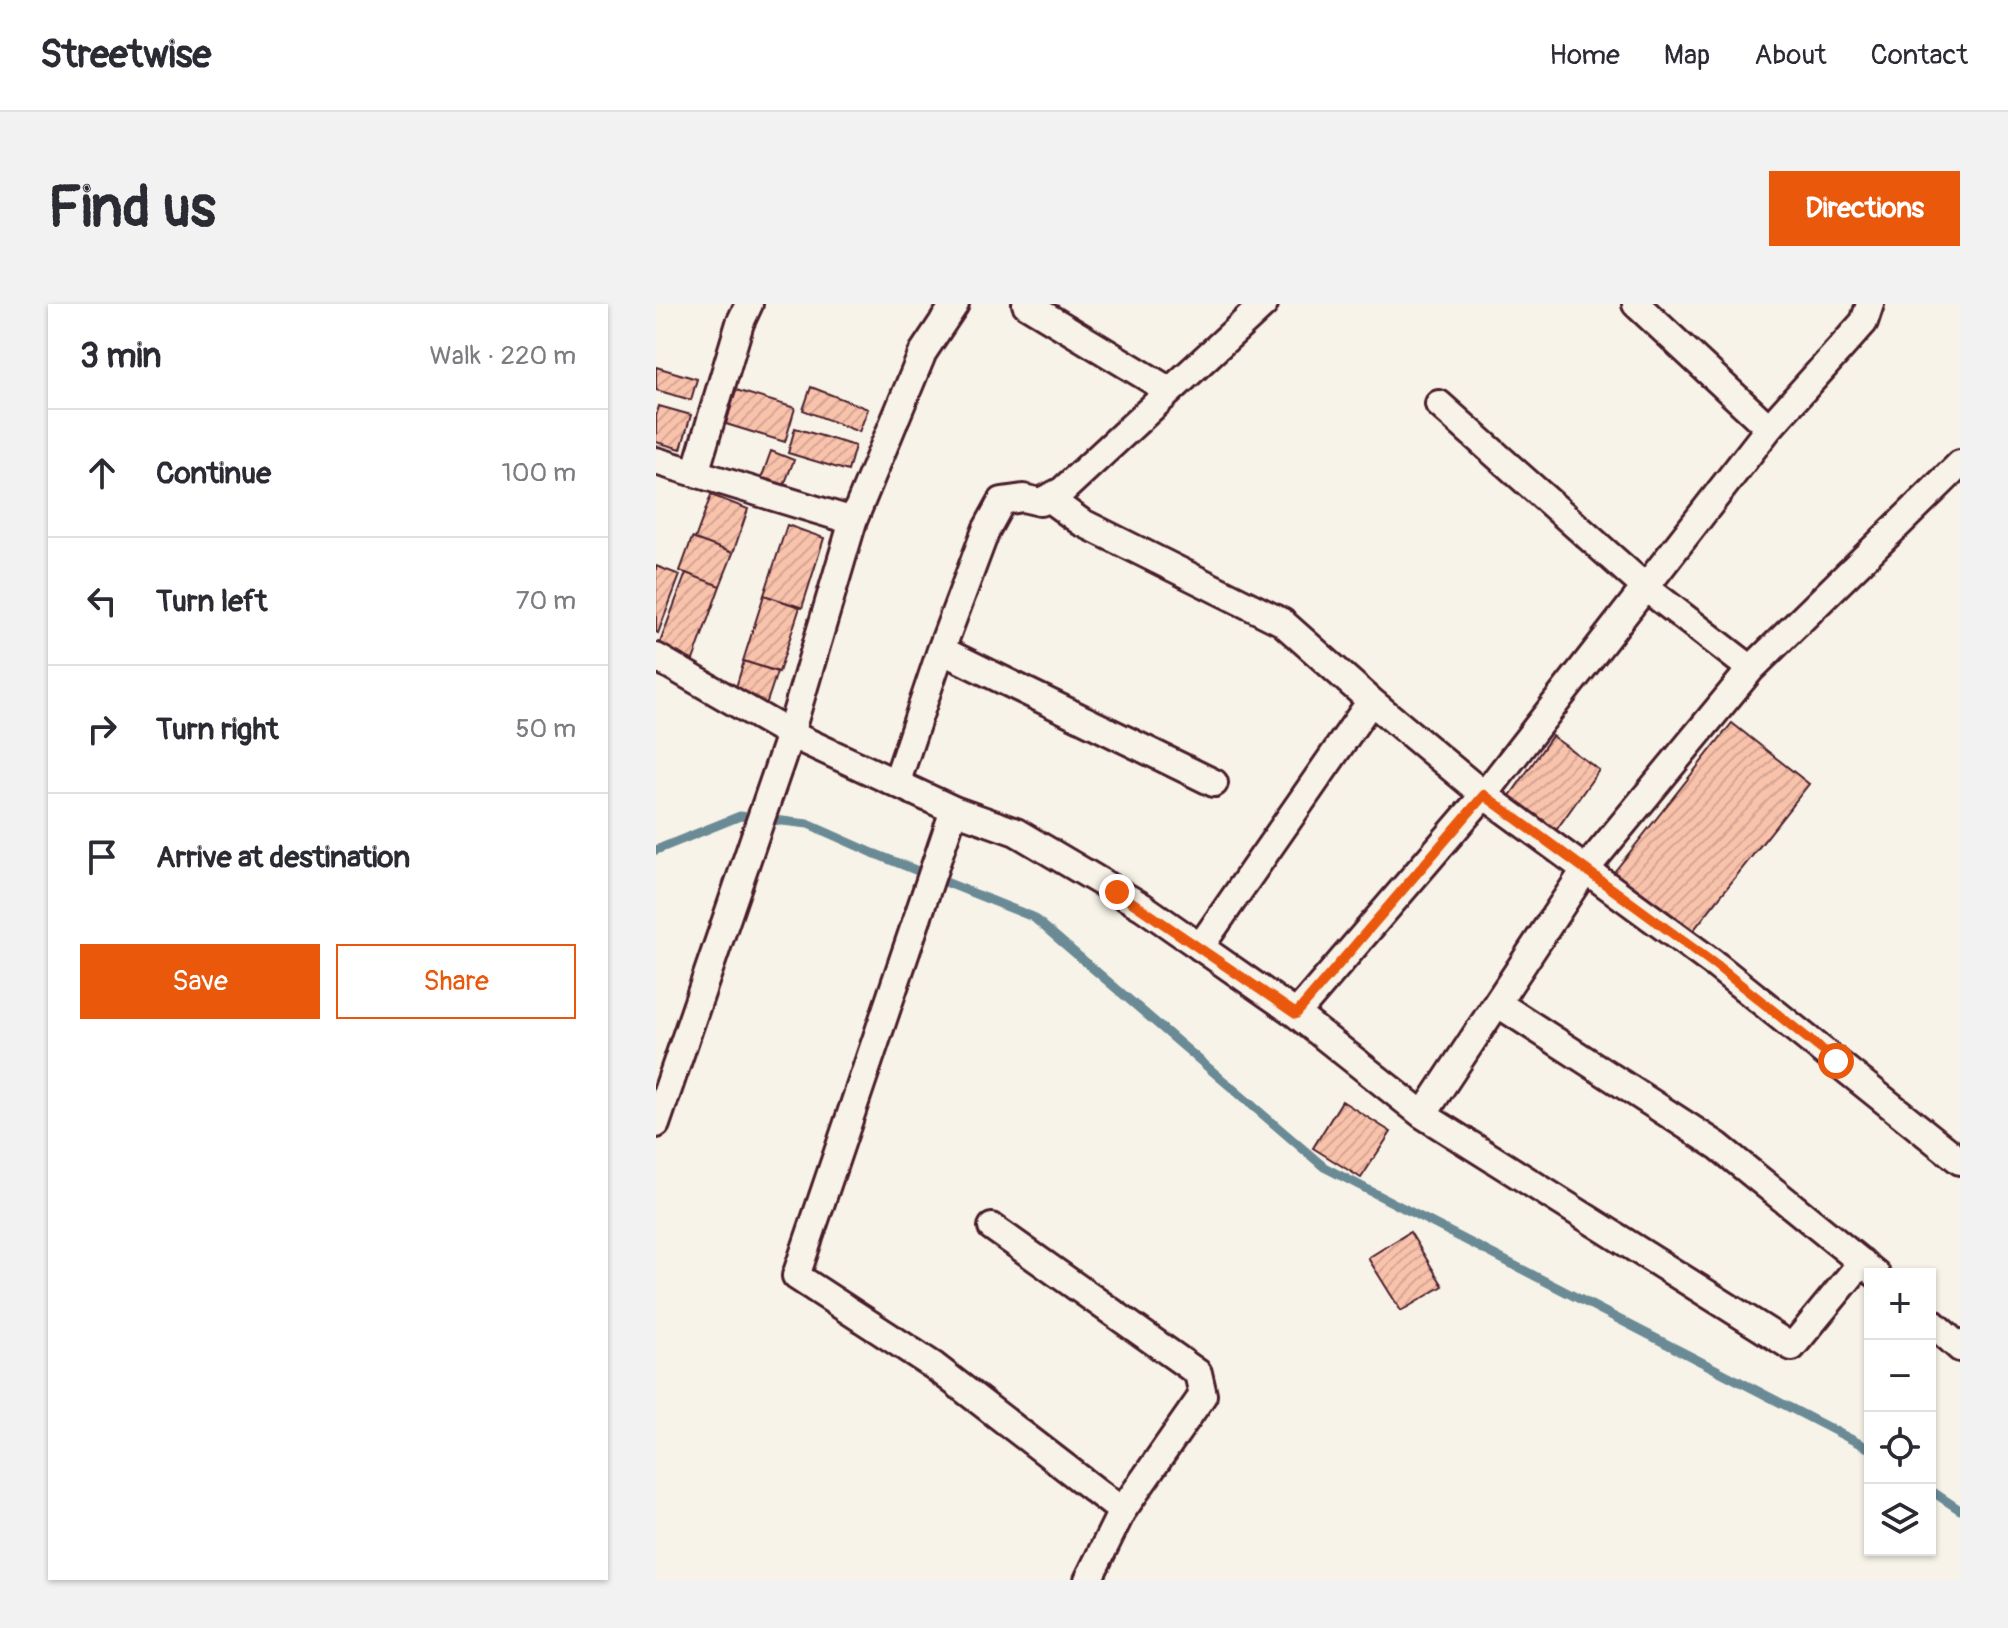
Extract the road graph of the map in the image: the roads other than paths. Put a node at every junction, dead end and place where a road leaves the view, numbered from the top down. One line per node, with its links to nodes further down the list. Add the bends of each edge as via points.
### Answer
1 (749, 304): 12 (street)
2 (955, 304): 14 (street, via 923,352)
3 (1026, 304): 7 (street)
4 (1264, 304): 7 (street)
5 (1636, 304): 9 (street)
6 (1870, 304): 9 (street, via 1864,322)
7 (1170, 391): 13 (street)
8 (1439, 404): 15 (street)
9 (1769, 428): 15 (street)
10 (656, 461): 12 (street)
11 (1960, 464): 18 (street)
12 (695, 473): 14 (street)
13 (1048, 498): 16 (street, via 1002,501); 19 (street, via 1081,522 1282,622)
14 (853, 521): 20 (street)
15 (1646, 588): 18 (street); 23 (street)
16 (941, 650): 21 (street); 22 (street)
17 (656, 657): 20 (street)
18 (1751, 669): 25 (street)
19 (1371, 701): 23 (street); 26 (street)
20 (790, 734): 21 (street); 30 (street)
21 (897, 781): 24 (street)
22 (1214, 783)
23 (1484, 795): 25 (street); 28 (street)
24 (954, 810): 26 (street, via 1016,832); 37 (street, via 796,1276 934,1366)
25 (1585, 870): 27 (street); 31 (street, via 1717,966)
26 (1200, 947): 28 (street)
27 (1497, 1003): 29 (street); 33 (street, via 1718,1146)
28 (1296, 1014): 29 (street)
29 (1423, 1115): 34 (street, via 1792,1347)
30 (656, 1124)
31 (1960, 1161)
32 (992, 1227): 37 (street, via 1198,1373 1203,1395)
33 (1869, 1268)
34 (1864, 1273)
35 (1936, 1326): 36 (street)
36 (1960, 1348)
37 (1122, 1511): 38 (street)
38 (1088, 1580)

